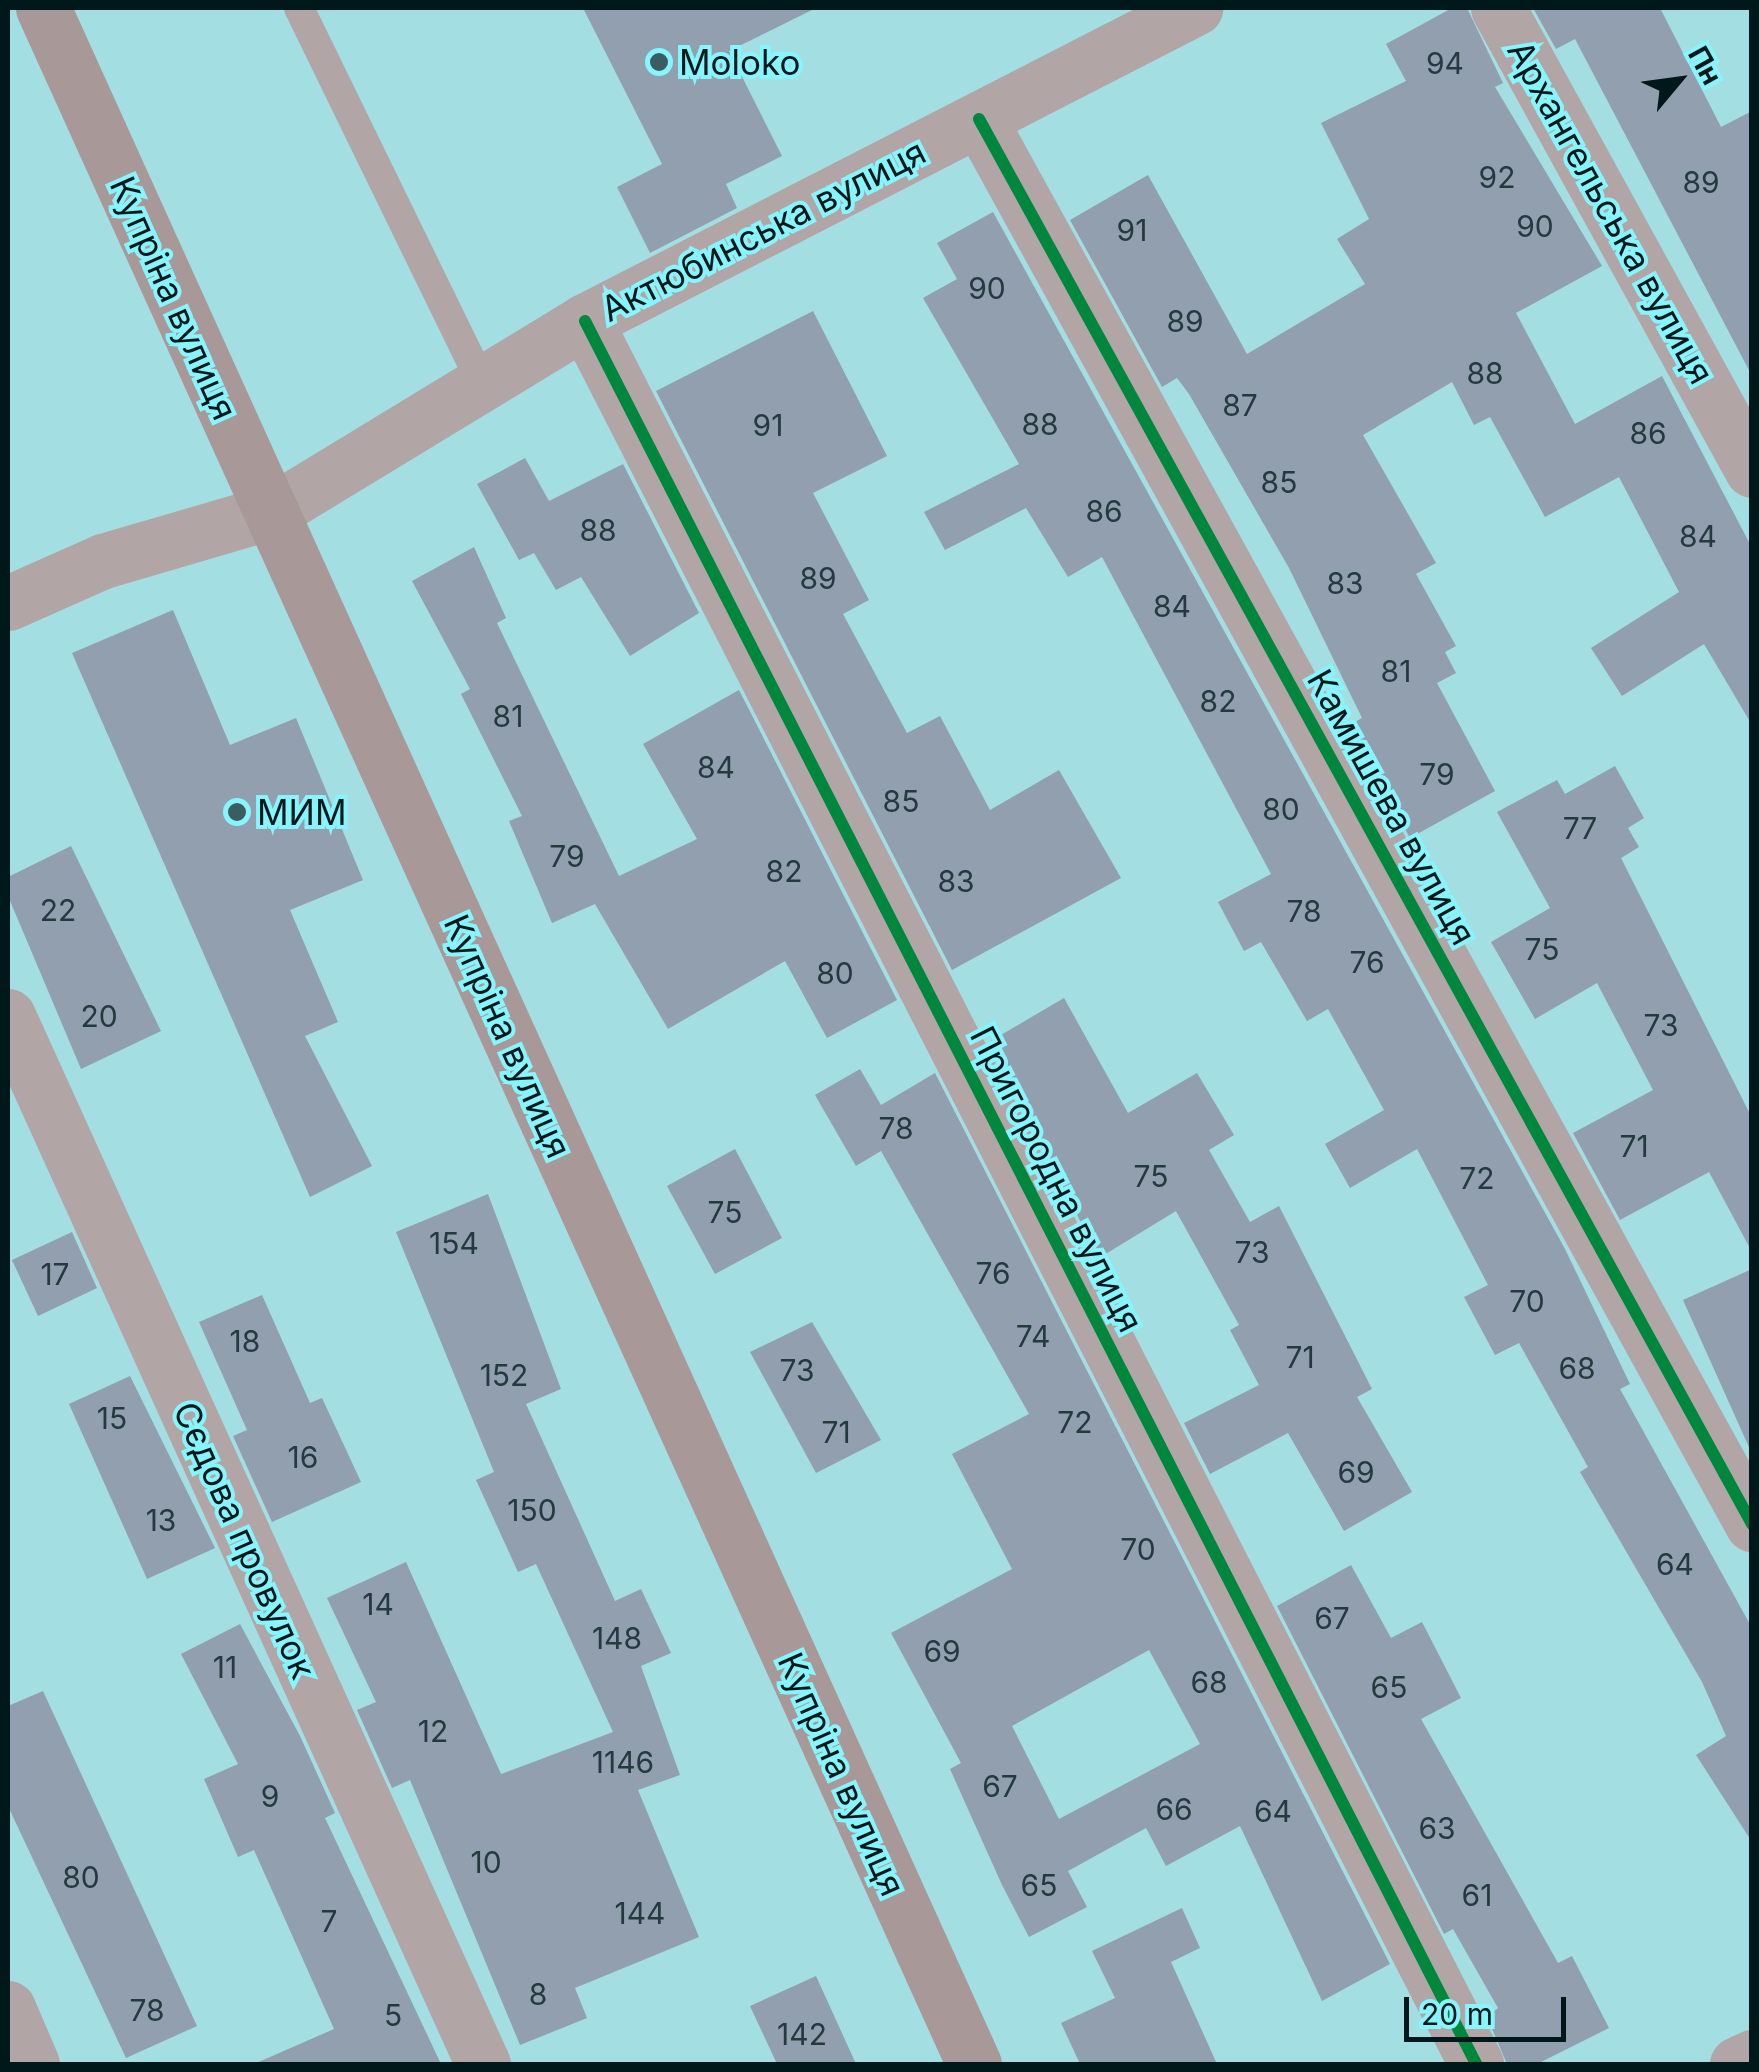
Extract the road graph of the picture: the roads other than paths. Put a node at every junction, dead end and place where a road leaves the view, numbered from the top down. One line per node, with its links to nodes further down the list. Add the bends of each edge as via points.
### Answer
1 (299, 8): 7 (lane)
2 (1195, 8): 5 (street, Актюбинська вулиця)
3 (1498, 8): 8 (street, Архангельська вулиця)
4 (57, 12): 9 (main road, Купріна вулиця)
5 (979, 119): 6 (street, Актюбинська вулиця); 12 (street, Камишева вулиця)
6 (585, 321): 7 (street, Актюбинська вулиця); 18 (street, Пригородна вулиця)
7 (482, 384): 9 (street, Актюбинська вулиця)
8 (1752, 470)
9 (270, 512): 10 (street, Актюбинська вулиця, via 103,561); 17 (main road, Купріна вулиця)
10 (8, 603)
11 (8, 1016): 16 (street, Сєдова провулок)
12 (1752, 1524)
13 (8, 2008): 15 (street)
14 (1752, 2057): 19 (street)
15 (32, 2064)
16 (483, 2064)
17 (974, 2064)
18 (1476, 2064)
19 (1736, 2064)

